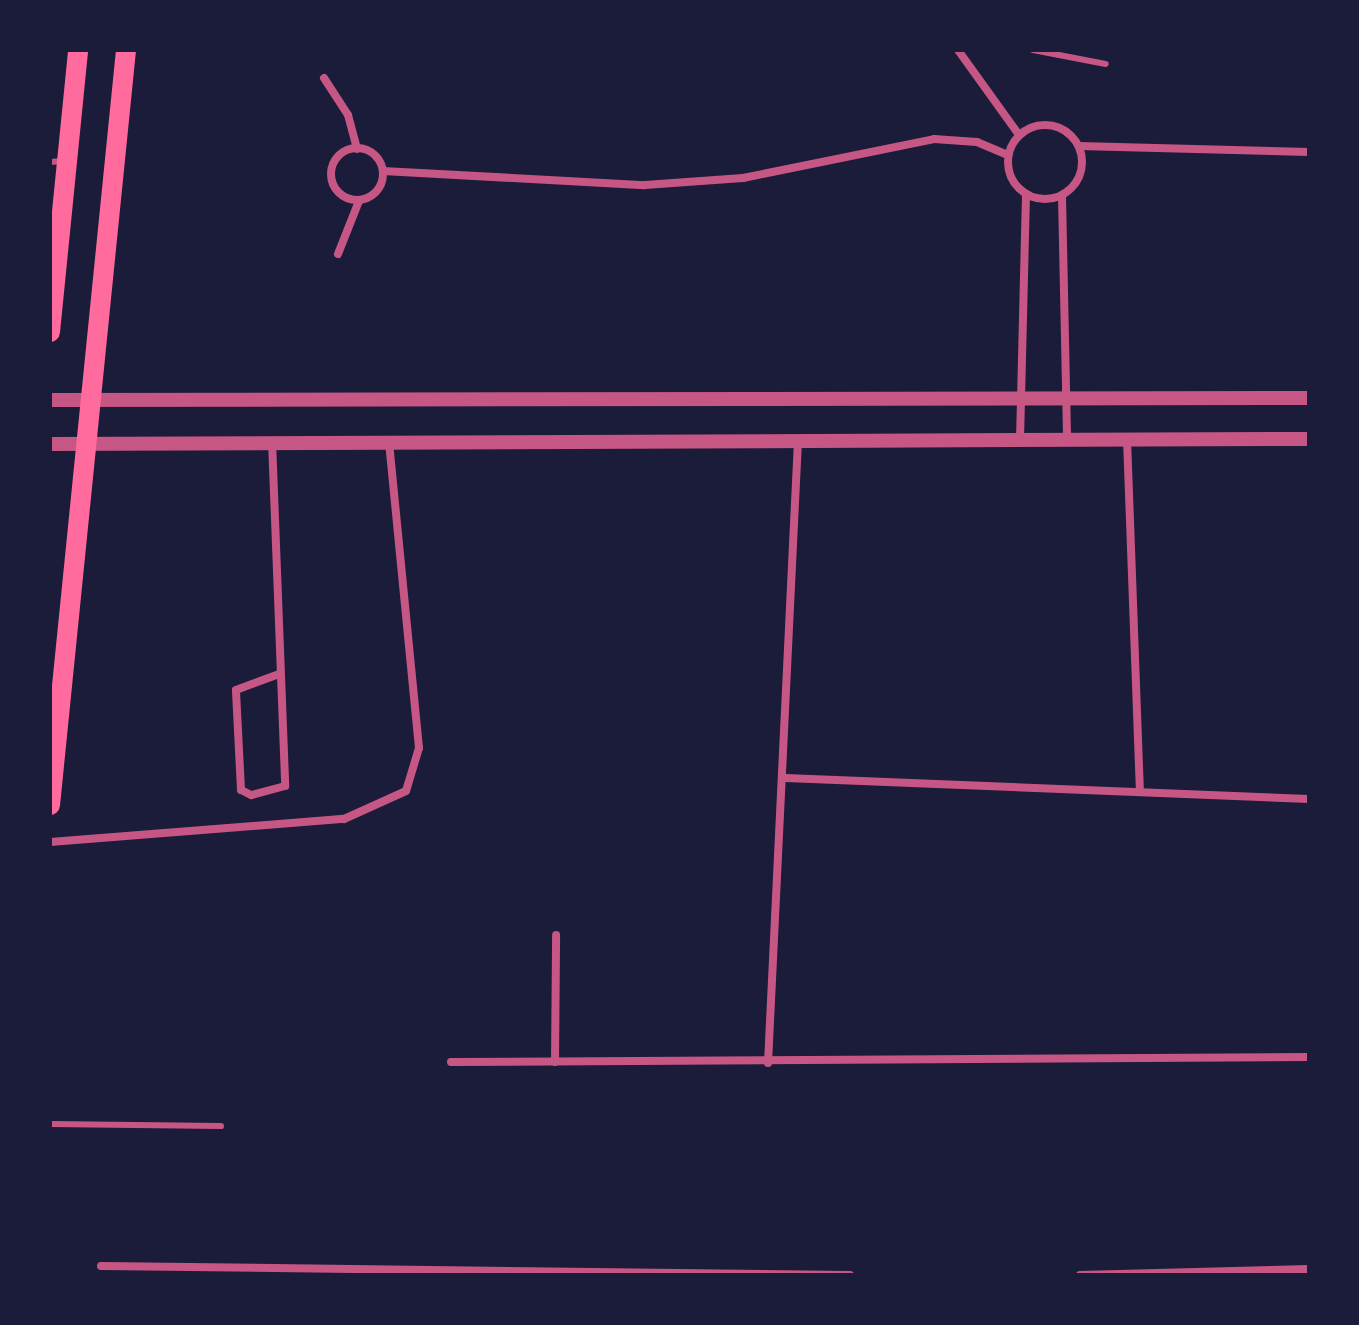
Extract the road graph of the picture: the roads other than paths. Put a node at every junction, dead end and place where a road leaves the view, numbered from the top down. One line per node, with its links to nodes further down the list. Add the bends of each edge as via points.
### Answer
1 (78, 50): 12 (main road)
2 (126, 50): 23 (main road)
3 (958, 50): 7 (street)
4 (1033, 50): 5 (lane)
5 (1106, 64)
6 (324, 78): 9 (street, via 354,127)
7 (1019, 135): 8 (street, via 1051,126); 11 (street)
8 (1079, 146): 10 (street); 15 (street, via 1082,168)
9 (357, 149): 13 (street, via 375,155); 16 (street, via 337,158 331,174 342,196)
10 (1309, 152)
11 (1008, 155): 13 (street, via 977,142 934,139 743,178 645,185); 14 (street, via 1010,178)
12 (58, 161): 18 (main road)
13 (383, 171): 16 (street, via 374,195)
14 (1026, 195): 15 (street); 19 (street)
15 (1062, 196): 21 (street)
16 (359, 201): 17 (street)
17 (338, 254)
18 (50, 332)
19 (1022, 397): 21 (street); 23 (street); 30 (street)
20 (1309, 398): 21 (street)
21 (1066, 399): 25 (street)
22 (50, 400): 23 (street)
23 (92, 400): 31 (main road)
24 (798, 438): 29 (street); 30 (street); 34 (street)
25 (1067, 439): 26 (street); 30 (street)
26 (1127, 439): 27 (street); 35 (street)
27 (1309, 439)
28 (272, 440): 29 (street); 31 (street); 33 (street)
29 (389, 440): 38 (street, via 419,748 406,791 344,819)
30 (1020, 440)
31 (88, 442): 32 (street); 37 (main road)
32 (50, 444)
33 (279, 674): 33 (street, via 285,786 251,795 241,790 236,690)
34 (786, 778): 35 (street); 43 (street)
35 (1140, 792): 36 (street)
36 (1309, 799)
37 (50, 805)
38 (50, 842)
39 (556, 935): 42 (street)
40 (1309, 1057): 43 (street)
41 (451, 1062): 42 (street)
42 (555, 1062): 43 (street)
43 (768, 1063)
44 (50, 1124): 45 (lane)
45 (221, 1126)
46 (101, 1266): 48 (street)
47 (1309, 1269): 49 (street)
48 (850, 1275)
49 (1080, 1275)

